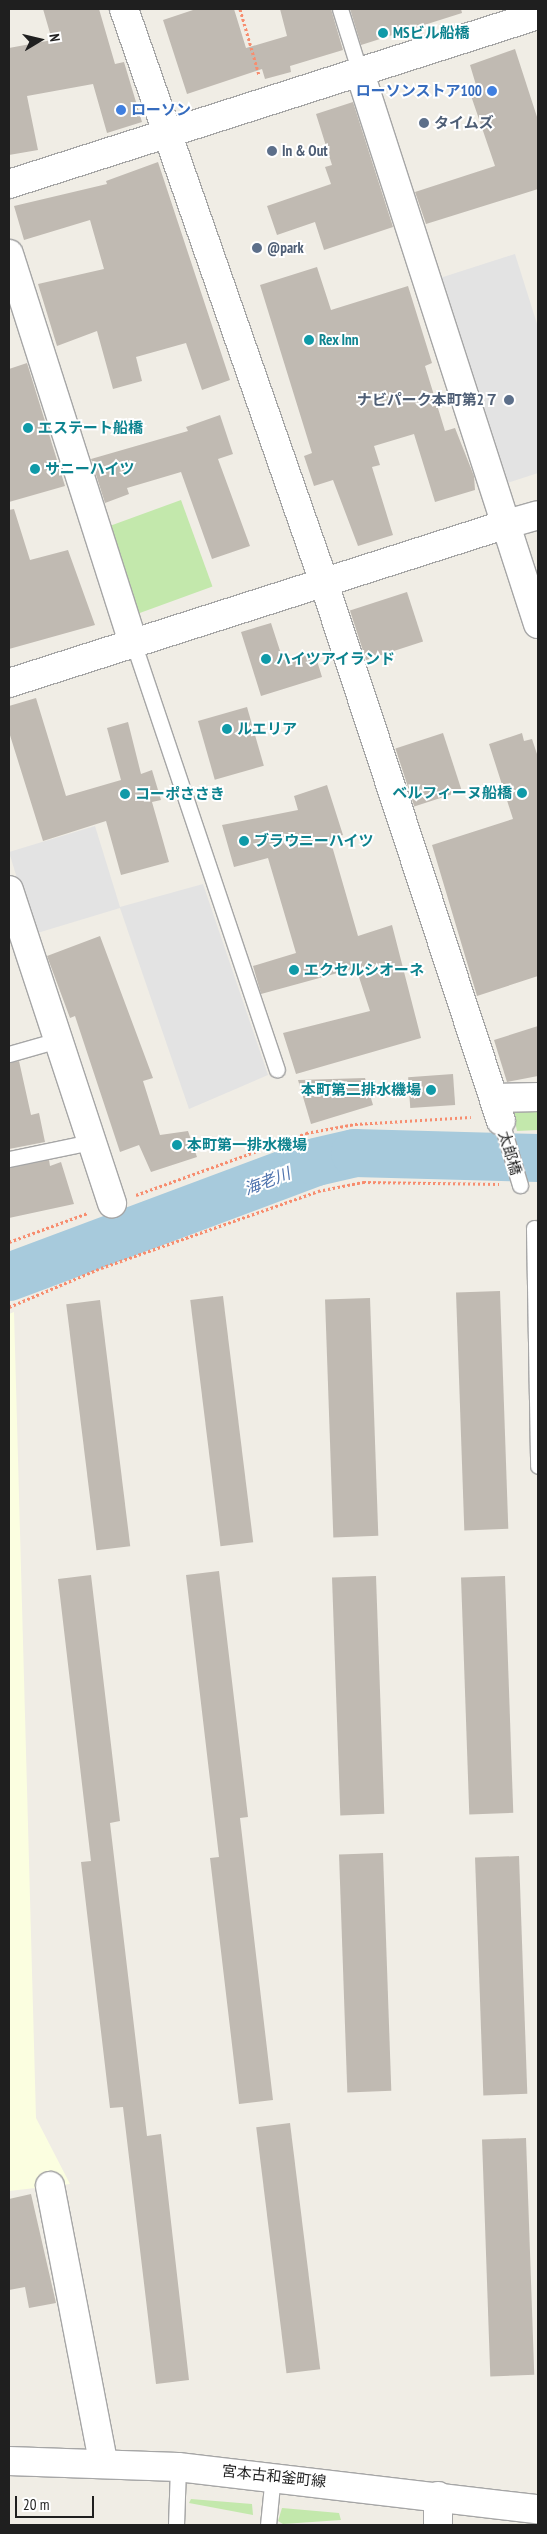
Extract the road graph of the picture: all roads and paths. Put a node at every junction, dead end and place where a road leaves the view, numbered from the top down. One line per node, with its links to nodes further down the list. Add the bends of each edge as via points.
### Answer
1 (124, 9): 7 (street)
2 (240, 9): 6 (path)
3 (340, 9): 5 (lane)
4 (538, 15): 5 (street)
5 (360, 73): 6 (street); 12 (street)
6 (268, 104): 7 (street)
7 (167, 136): 8 (street); 13 (street)
8 (9, 184)
9 (9, 254): 15 (street)
10 (538, 514): 12 (street)
11 (538, 523): 12 (street)
12 (507, 524): 13 (street); 14 (street)
13 (323, 580): 15 (street); 22 (street)
14 (538, 624)
15 (133, 642): 16 (street); 20 (lane)
16 (9, 683)
17 (9, 890): 18 (street)
18 (58, 1040): 19 (lane); 23 (street)
19 (9, 1054)
20 (277, 1069)
21 (538, 1098): 22 (street)
22 (497, 1110): 25 (lane, 太郎橋); 26 (path, via 467,1120 355,1124 306,1132)
23 (91, 1142): 24 (lane); 26 (street)
24 (9, 1159)
25 (520, 1185): 29 (path, via 363,1182 318,1191 101,1268)
26 (112, 1204): 28 (path)
27 (534, 1228): 30 (lane)
28 (9, 1242)
29 (9, 1307)
30 (538, 1466)
31 (50, 2186): 33 (street)
32 (9, 2461): 33 (street, 宮本古和釜町線)
33 (103, 2462): 34 (street, 宮本古和釜町線)
34 (178, 2466): 35 (street, 宮本古和釜町線); 38 (lane)
35 (273, 2475): 36 (street, 宮本古和釜町線); 39 (lane)
36 (438, 2496): 37 (street, 宮本古和釜町線); 40 (street)
37 (538, 2509)
38 (176, 2525)
39 (268, 2525)
40 (438, 2525)

